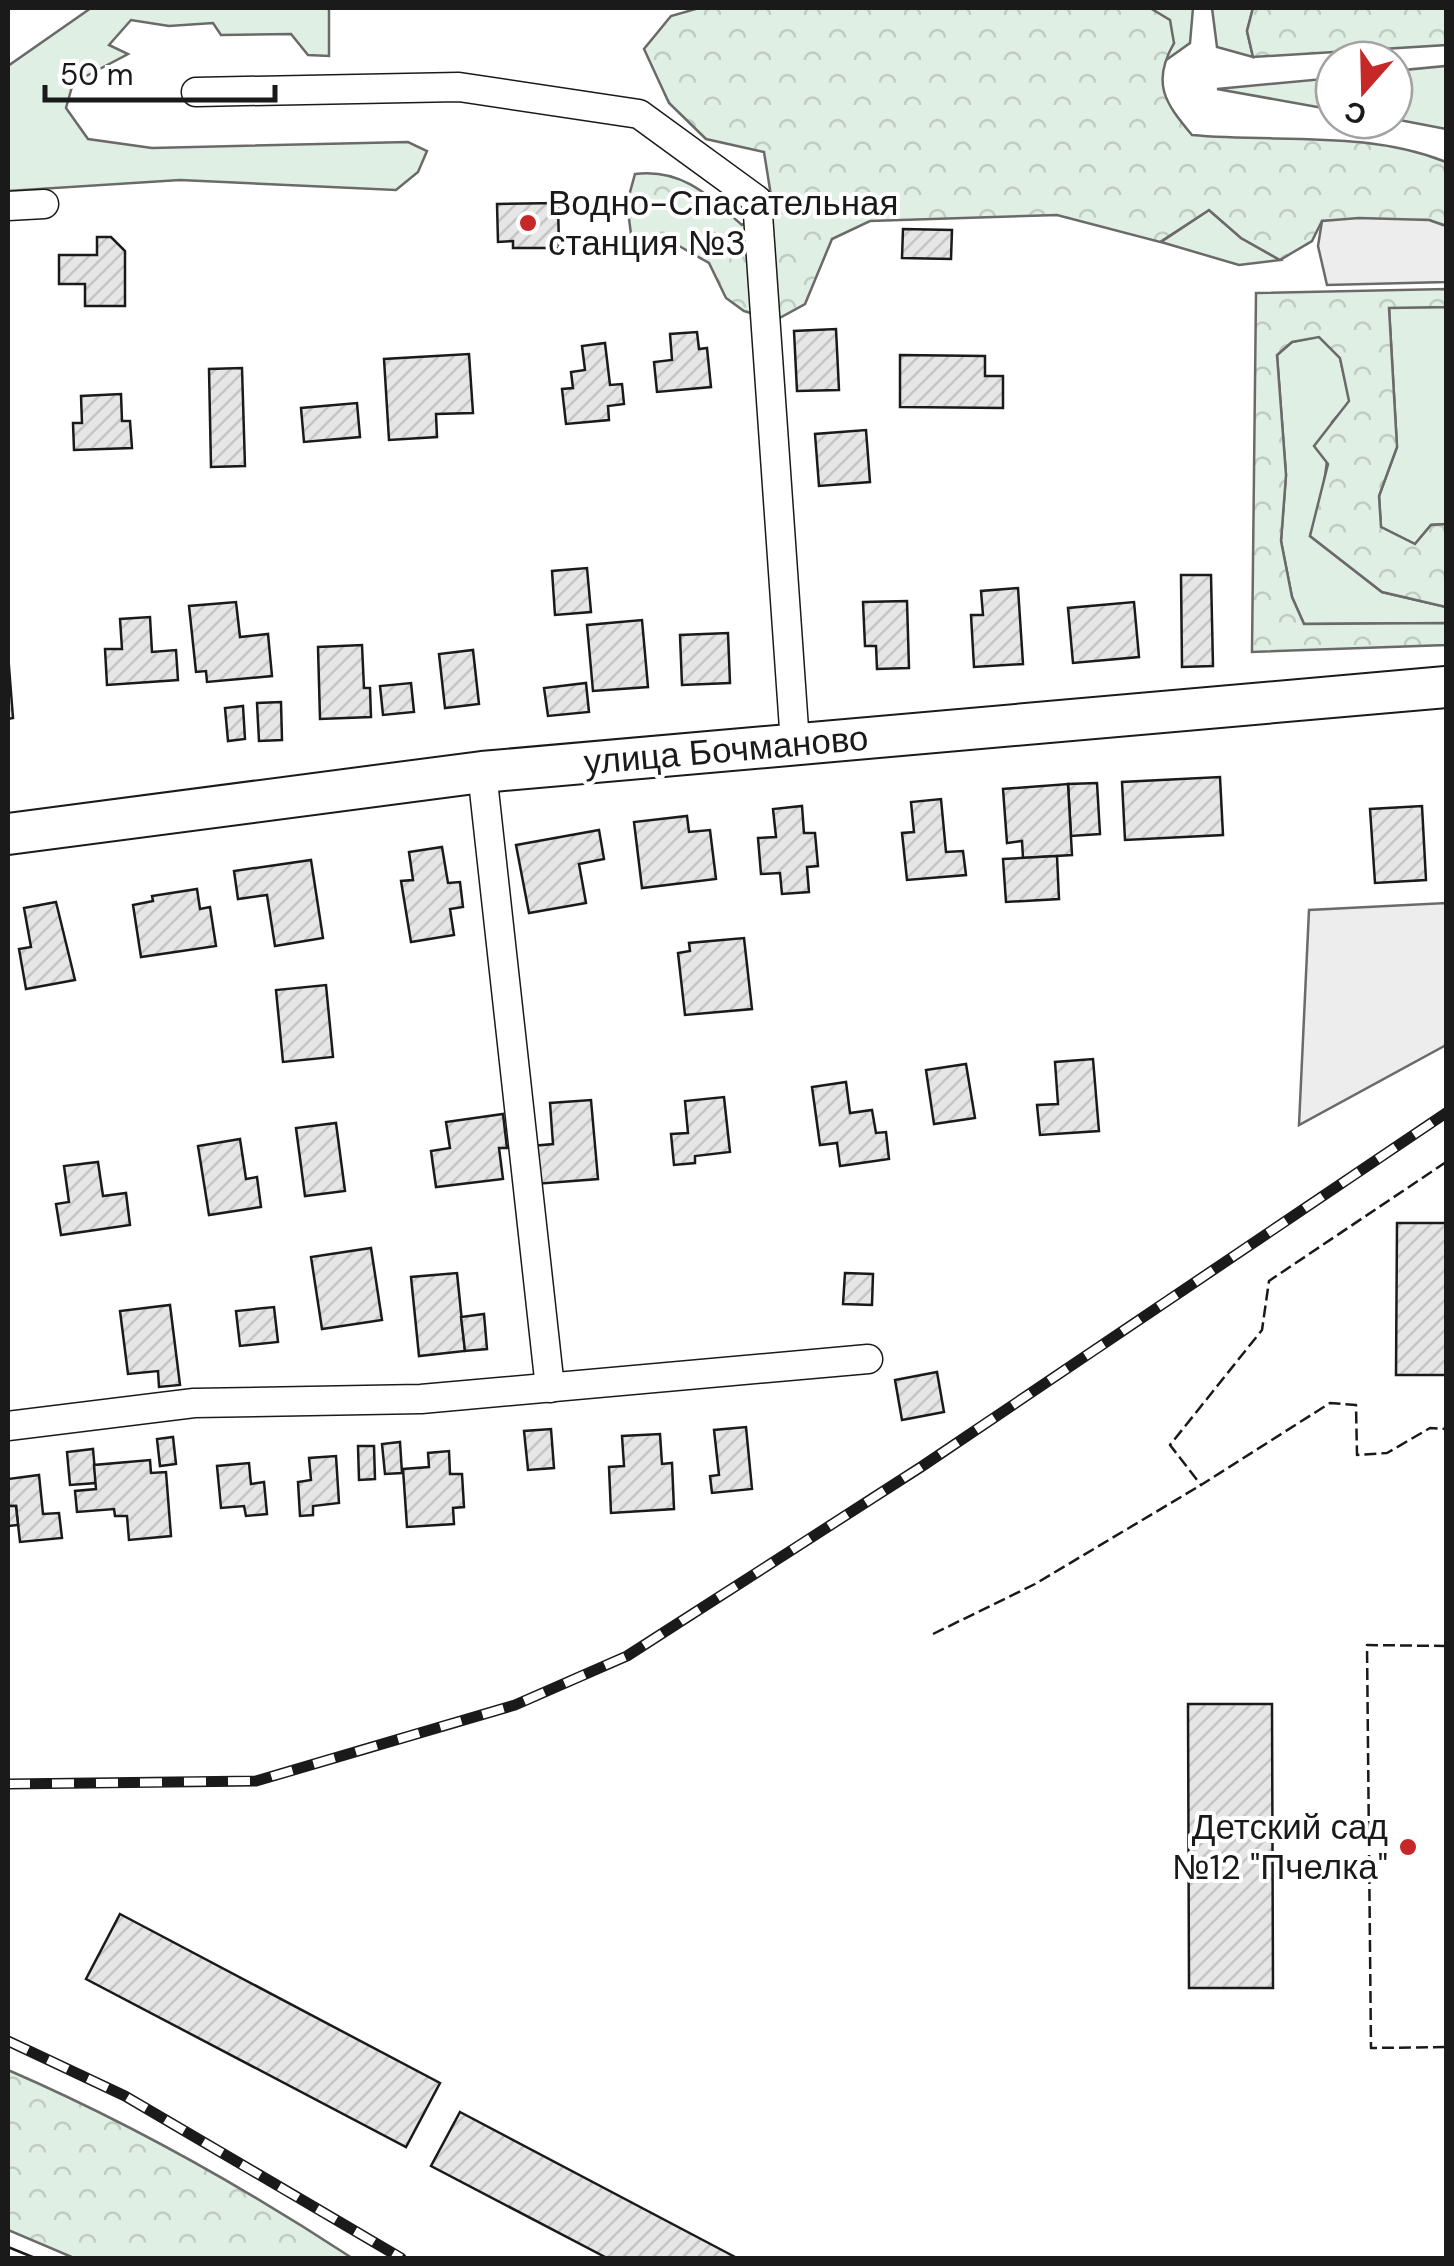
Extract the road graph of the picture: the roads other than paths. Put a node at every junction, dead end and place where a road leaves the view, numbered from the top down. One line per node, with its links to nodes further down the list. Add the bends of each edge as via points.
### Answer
1 (196, 92): 5 (street, via 458,87 638,114 757,200)
2 (44, 204): 3 (street)
3 (8, 206)
4 (1446, 686): 5 (main road, улица Бочманово)
5 (795, 743): 6 (main road, улица Бочманово)
6 (482, 772): 7 (main road, улица Бочманово); 9 (street)
7 (8, 834)
8 (868, 1359): 9 (street)
9 (550, 1388): 10 (street, via 421,1399 194,1403)
10 (8, 1426)

